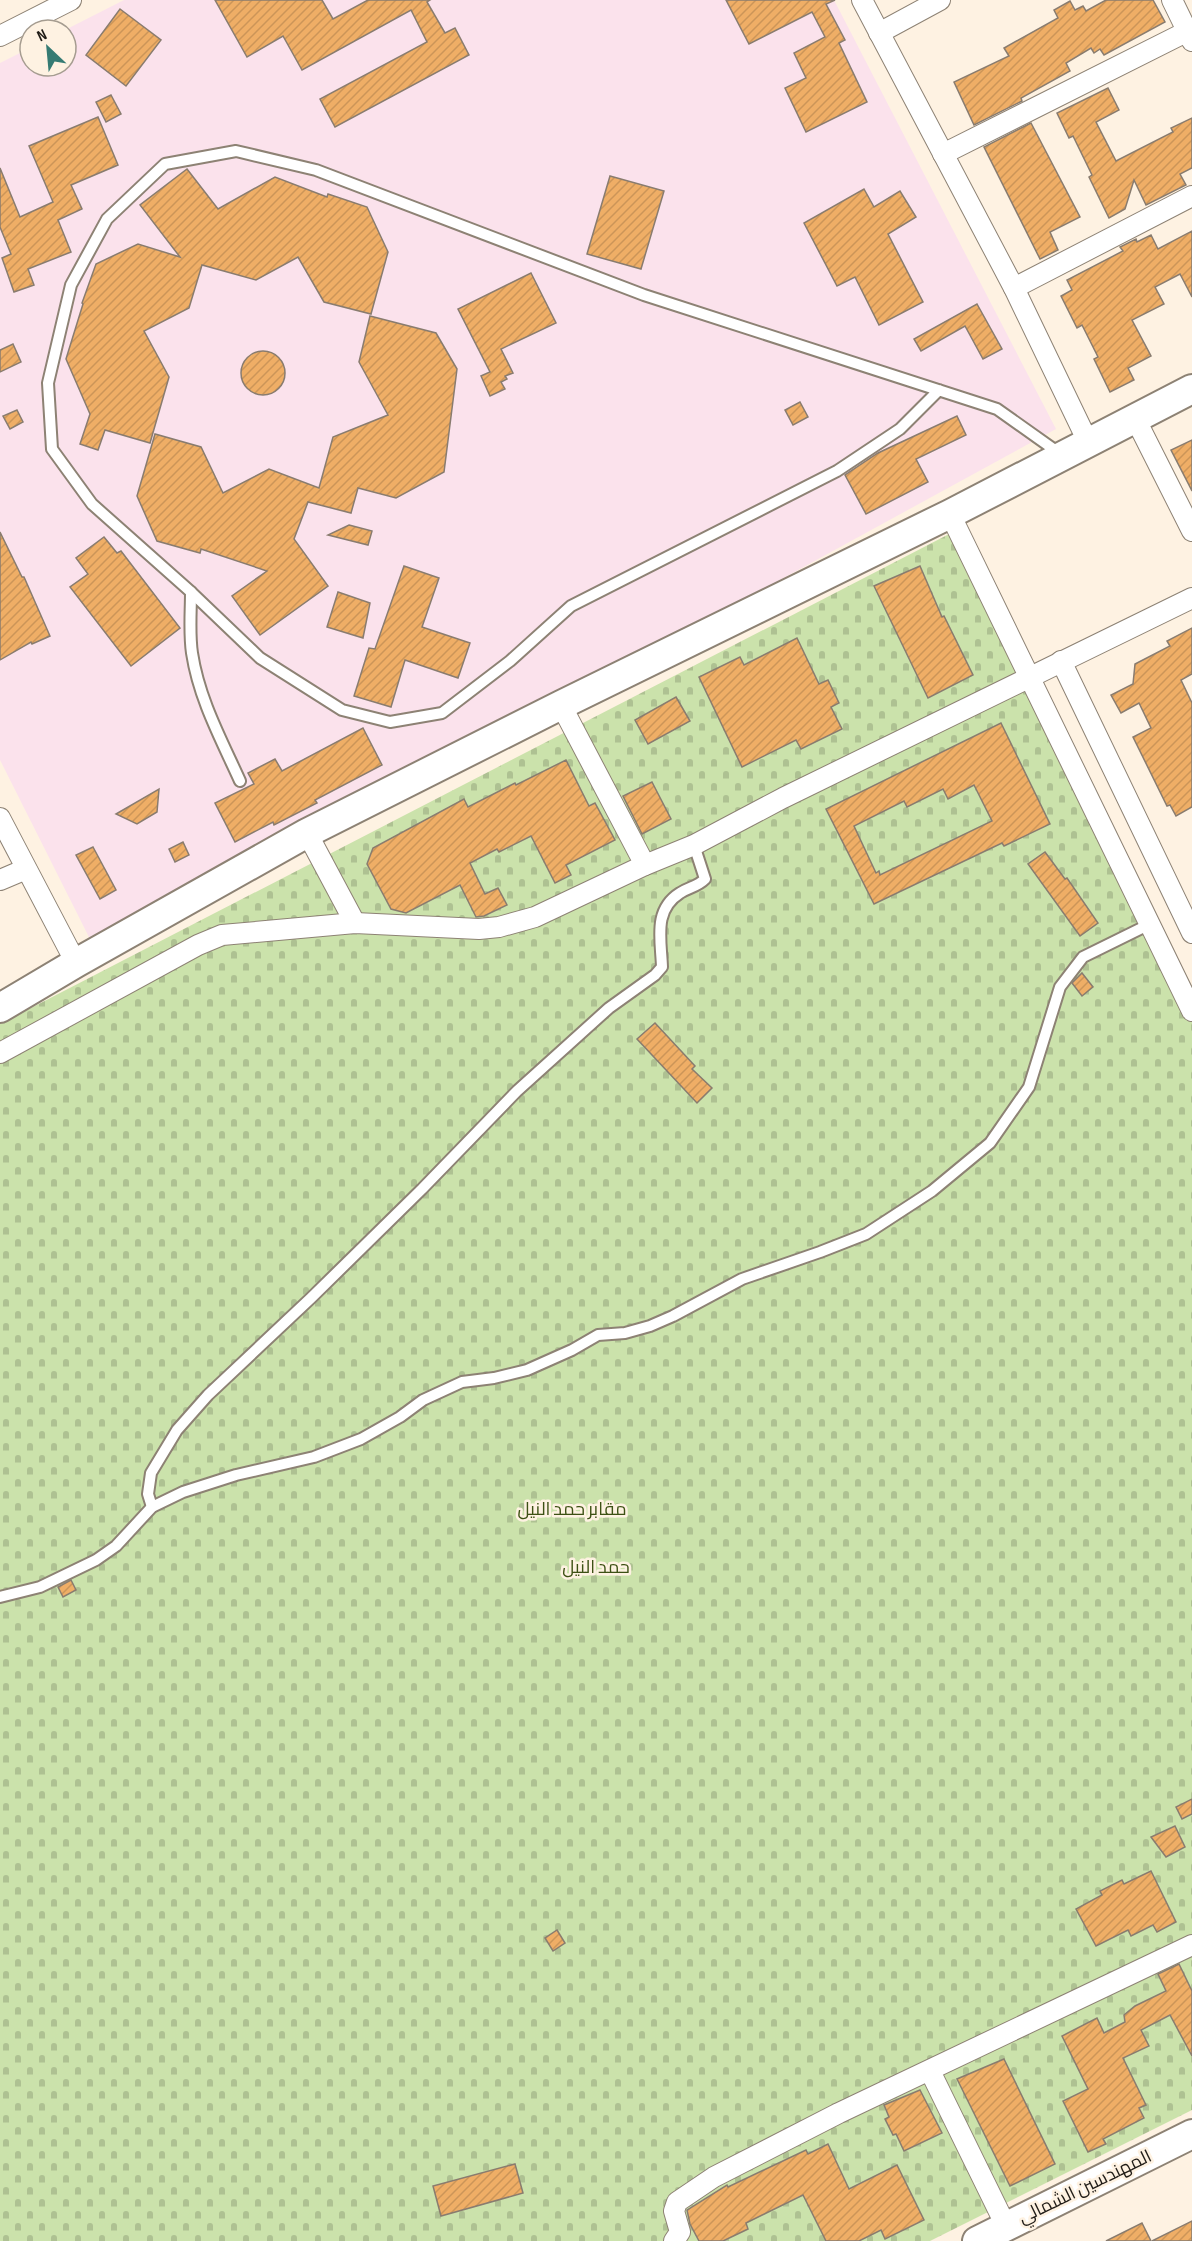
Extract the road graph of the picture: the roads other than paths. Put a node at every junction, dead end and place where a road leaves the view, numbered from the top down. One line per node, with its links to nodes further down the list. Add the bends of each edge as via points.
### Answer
1 (71, 0): 7 (street)
2 (862, 0): 5 (street)
3 (940, 0): 5 (street)
4 (1172, 0): 6 (street)
5 (879, 33): 8 (street)
6 (1190, 34): 8 (street)
7 (0, 36)
8 (943, 154): 10 (street)
9 (1192, 196): 10 (street)
10 (1014, 288): 14 (street)
11 (1192, 389): 13 (street)
12 (939, 390): 15 (lane, via 997,409); 18 (lane, via 900,429 837,471 571,606 510,661 442,713 390,722 342,710 260,658); 18 (lane, via 644,295 316,170 236,151 165,164 107,219 71,285 48,382 52,449 92,504)
13 (1135, 418): 14 (street); 17 (street)
14 (1088, 442): 15 (street)
15 (1062, 456): 16 (street)
16 (950, 514): 21 (street); 22 (street)
17 (1192, 531)
18 (191, 592): 23 (lane, via 192,651 198,682)
19 (1192, 598): 20 (street)
20 (1061, 662): 21 (street); 32 (street)
21 (1030, 677): 26 (street); 31 (street)
22 (561, 705): 25 (street); 27 (street)
23 (240, 781)
24 (0, 818): 28 (street)
25 (307, 833): 30 (street); 33 (street)
26 (694, 845): 27 (street); 37 (lane, via 705,879 670,900 661,915 662,967 609,1008 517,1091 428,1183 208,1395 177,1430 151,1473 148,1494)
27 (645, 865): 30 (street, via 535,917 499,927)
28 (26, 869): 29 (street); 33 (street)
29 (0, 880)
30 (355, 923): 36 (street, via 222,935)
31 (1150, 924): 35 (street); 37 (lane, via 1083,957 1060,987 1029,1087 990,1143 932,1191 866,1234 742,1279 650,1326 598,1335 527,1370 462,1382 423,1400 361,1439 333,1450 211,1482)
32 (1192, 933)
33 (76, 963): 34 (street)
34 (0, 1008)
35 (1192, 1011)
36 (0, 1053)
37 (152, 1507): 38 (lane, via 116,1546 96,1560 40,1587)
38 (0, 1597)
39 (1192, 1945): 40 (street)
40 (930, 2071): 42 (street); 43 (street, via 714,2176 677,2202 674,2211)
41 (1192, 2134): 42 (street, المهندسين الشمالي)
42 (1006, 2226): 44 (street, المهندسين الشمالي)
43 (680, 2238)
44 (977, 2241)

